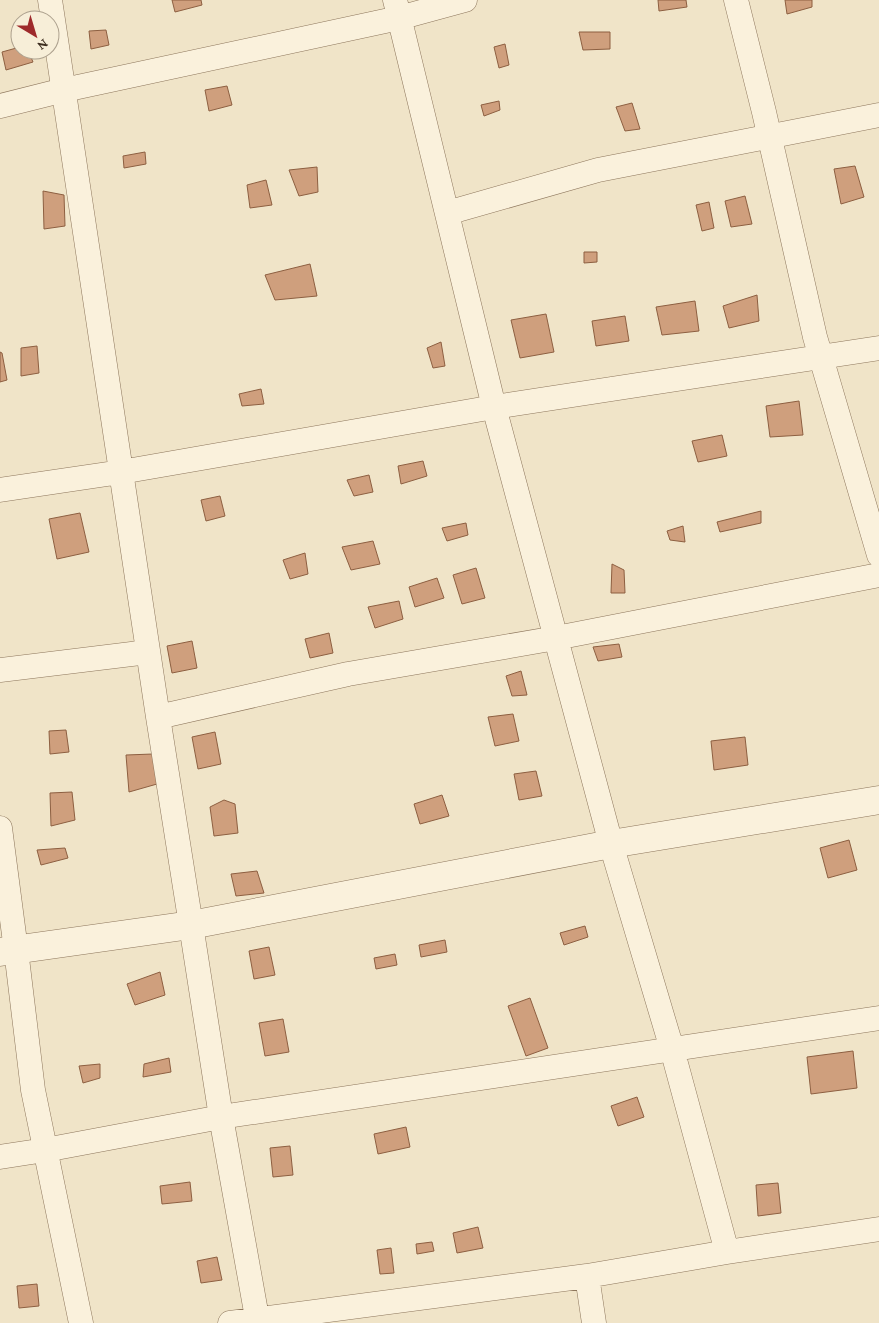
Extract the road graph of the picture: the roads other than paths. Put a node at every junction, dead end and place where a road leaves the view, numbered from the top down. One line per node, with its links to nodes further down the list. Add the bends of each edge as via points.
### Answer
1 (50, 0): 5 (street)
2 (464, 0): 4 (street)
3 (736, 0): 8 (street)
4 (397, 9): 5 (street); 9 (street)
5 (64, 90): 6 (street); 13 (street)
6 (0, 106)
7 (879, 116): 8 (street)
8 (769, 136): 9 (street, via 598,170); 11 (street)
9 (447, 213): 12 (street)
10 (879, 348): 11 (street)
11 (822, 358): 12 (street); 15 (street)
12 (494, 407): 13 (street); 17 (street)
13 (121, 472): 14 (street); 18 (street)
14 (0, 490)
15 (879, 555)
16 (879, 575): 17 (street)
17 (556, 638): 20 (street, via 348,674); 23 (street)
18 (148, 652): 19 (street); 20 (street)
19 (0, 670)
20 (158, 717): 24 (street)
21 (879, 800): 23 (street)
22 (0, 828): 25 (street)
23 (611, 844): 24 (street); 27 (street)
24 (191, 925): 25 (street); 28 (street)
25 (8, 951): 29 (street)
26 (879, 1018): 27 (street)
27 (672, 1049): 28 (street); 32 (street)
28 (222, 1117): 29 (street); 34 (street)
29 (45, 1150): 30 (street); 35 (street)
30 (0, 1157)
31 (879, 1229): 32 (street)
32 (727, 1252): 33 (street)
33 (587, 1276): 34 (street); 37 (street)
34 (258, 1321): 36 (street)
35 (81, 1323)
36 (230, 1323)
37 (594, 1323)

